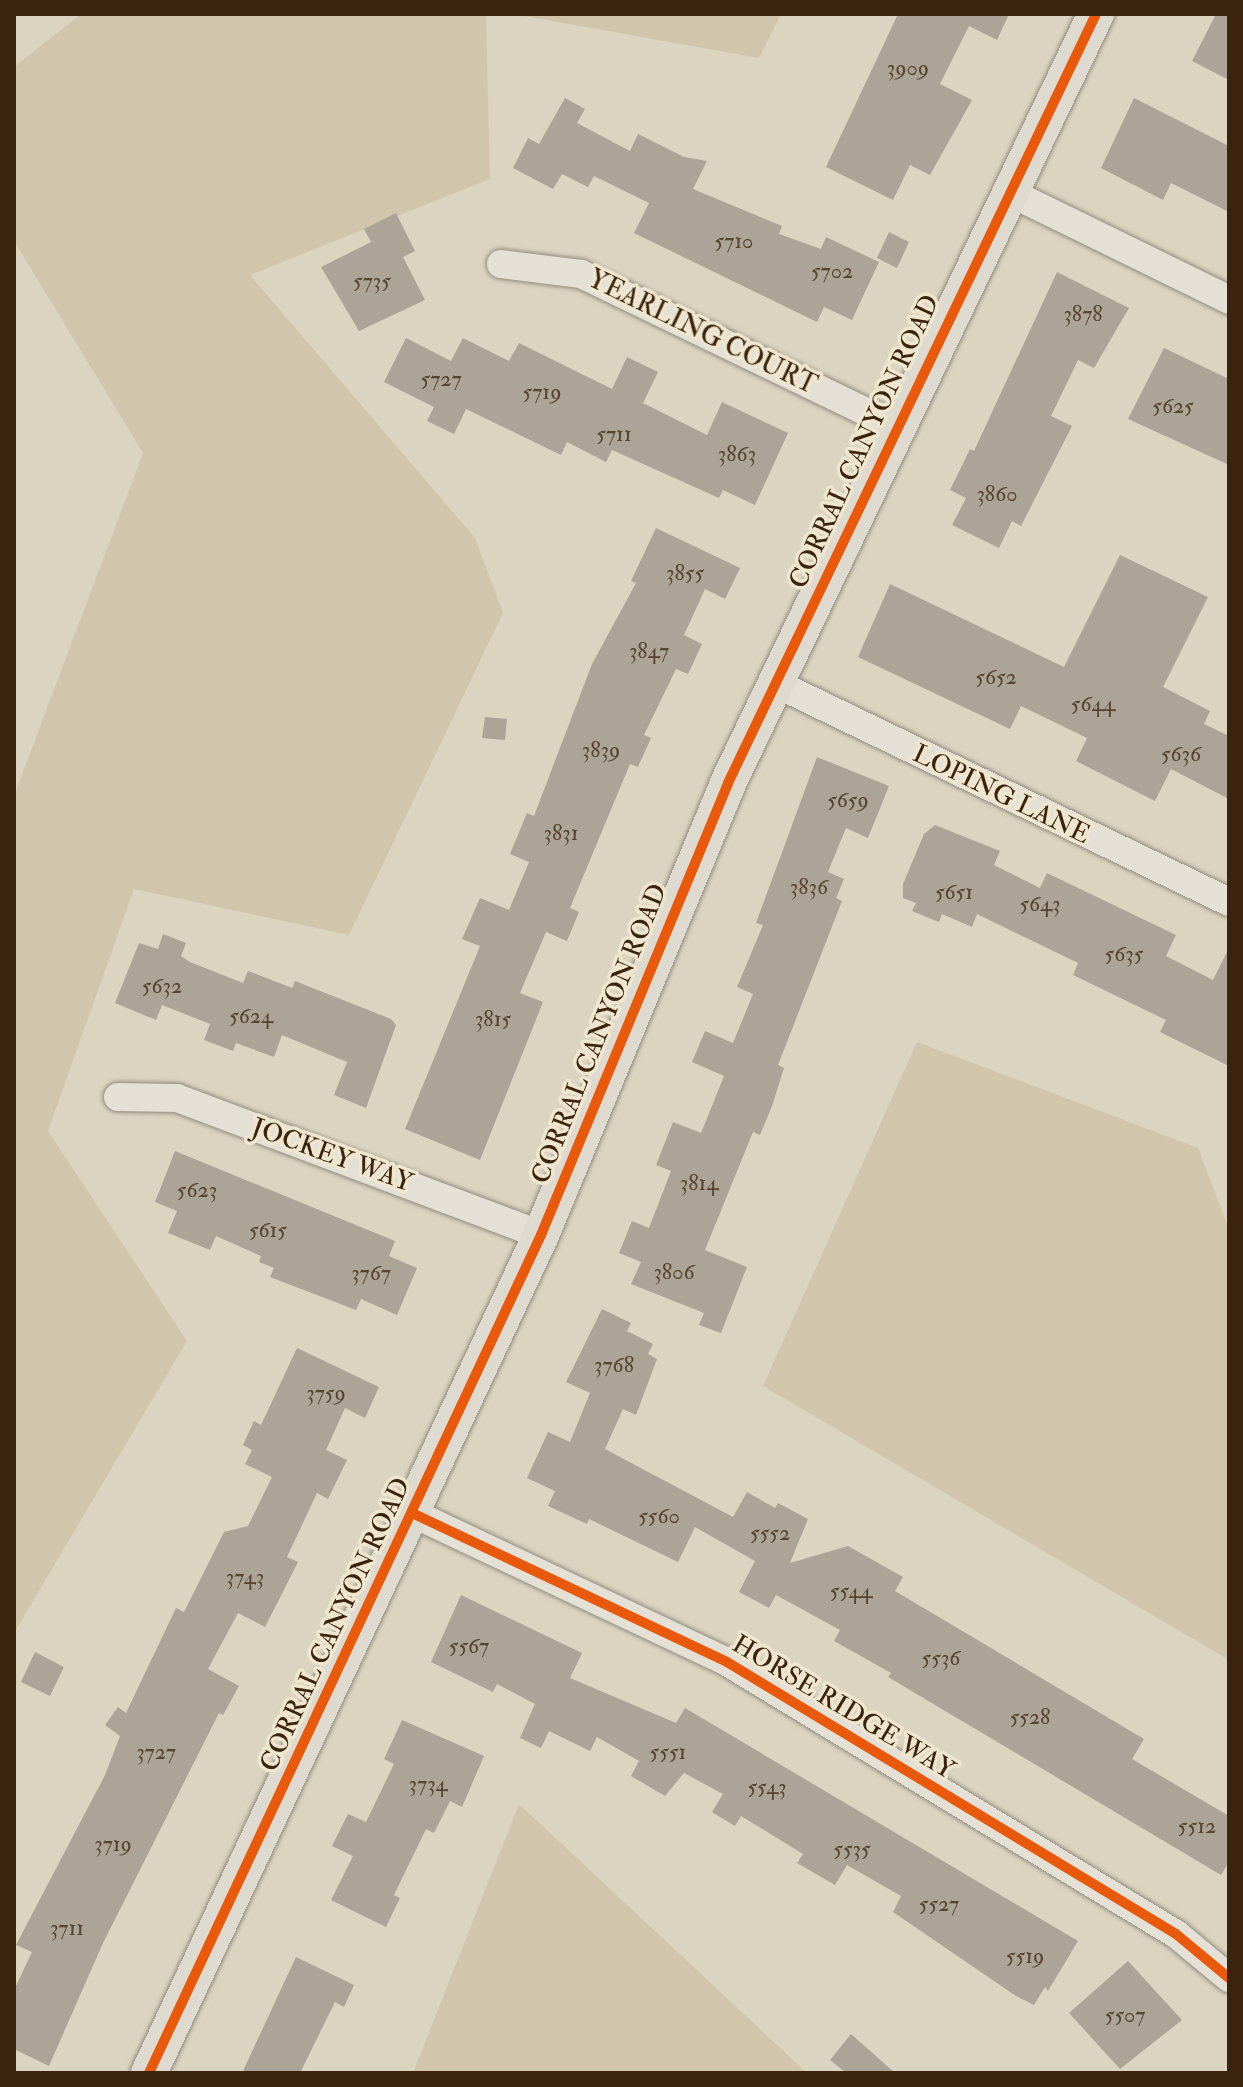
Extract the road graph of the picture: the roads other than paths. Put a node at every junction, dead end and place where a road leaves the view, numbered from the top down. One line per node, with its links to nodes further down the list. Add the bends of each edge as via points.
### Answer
1 (1096, 14): 2 (main road, CORRAL CANYON ROAD)
2 (1009, 192): 4 (street); 5 (main road, CORRAL CANYON ROAD)
3 (501, 264): 5 (street, YEARLING COURT, via 581,274)
4 (1229, 300)
5 (895, 426): 6 (main road, CORRAL CANYON ROAD)
6 (775, 683): 7 (street, LOPING LANE); 9 (main road, CORRAL CANYON ROAD, via 728,783)
7 (1229, 902)
8 (118, 1097): 9 (street, JOCKEY WAY, via 177,1098)
9 (541, 1235): 10 (main road, CORRAL CANYON ROAD)
10 (412, 1513): 11 (street, HORSE RIDGE WAY, via 727,1662 1176,1934); 12 (main road, CORRAL CANYON ROAD)
11 (1229, 1978)
12 (149, 2073)

